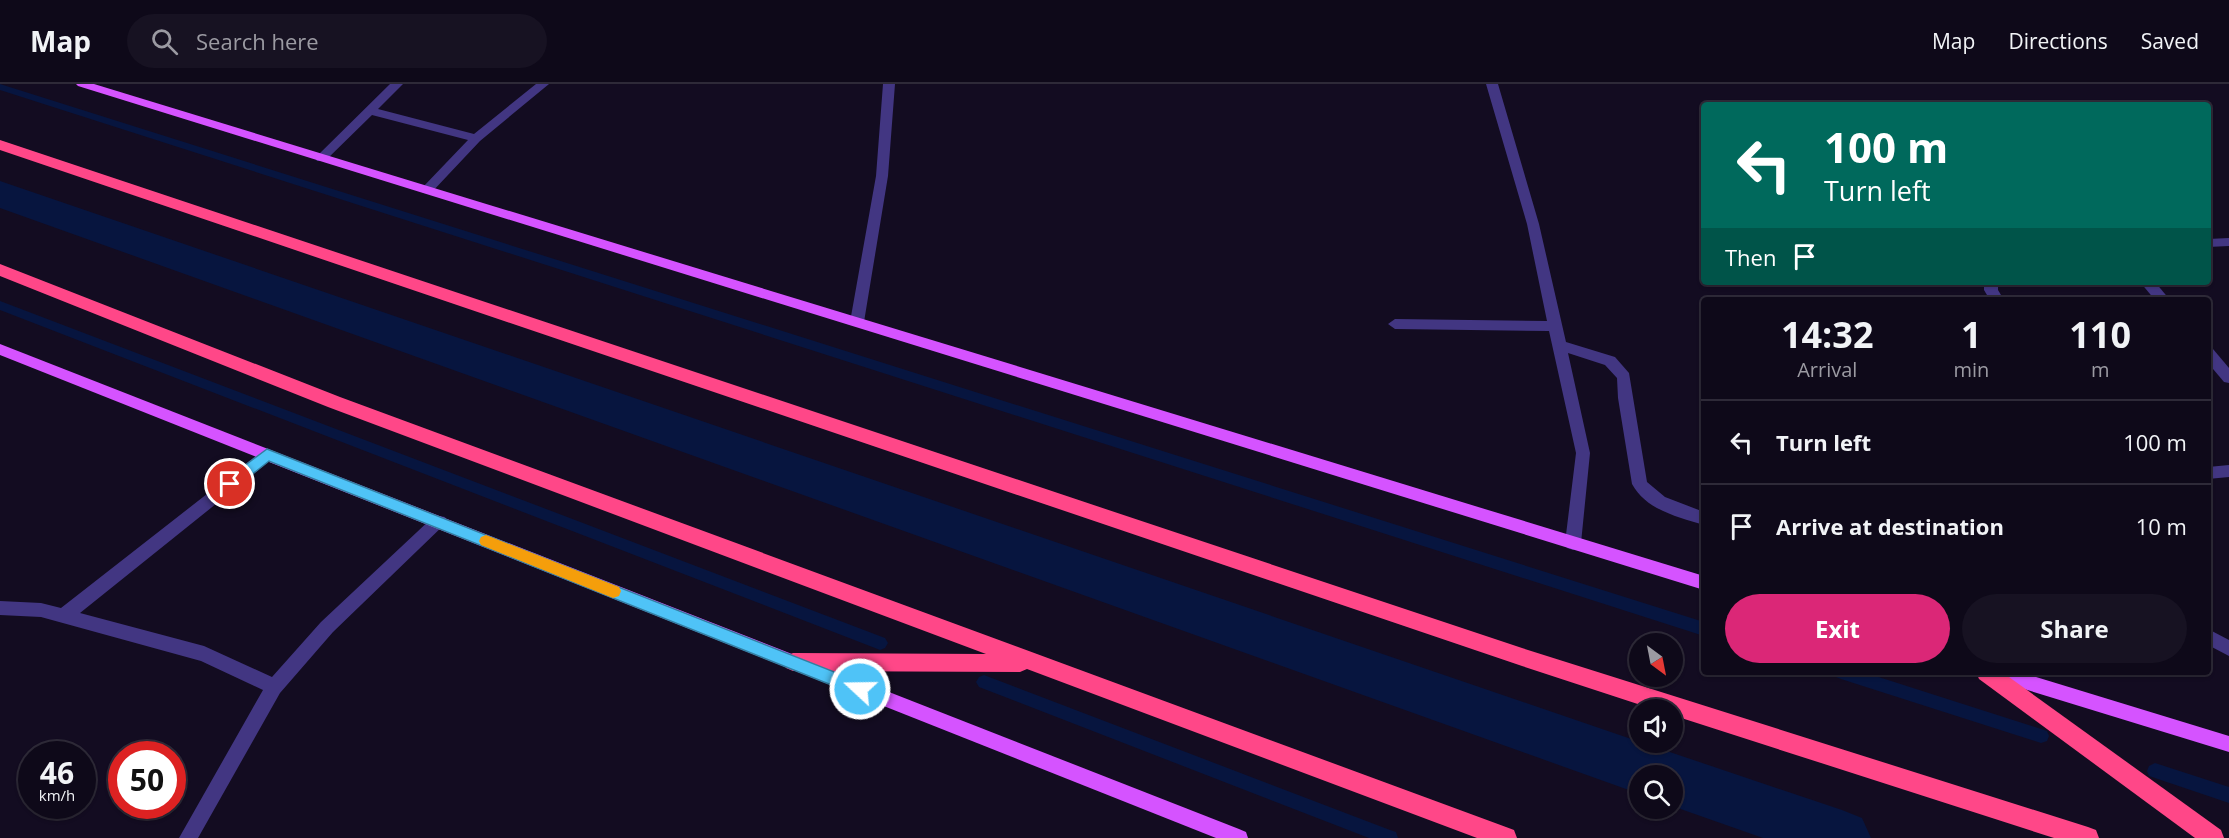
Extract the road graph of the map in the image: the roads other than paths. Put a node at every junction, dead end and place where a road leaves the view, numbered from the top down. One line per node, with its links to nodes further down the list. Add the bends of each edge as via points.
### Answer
1 (82, 84): 9 (main road)
2 (396, 84): 6 (street)
3 (543, 84): 7 (street)
4 (889, 84): 16 (street, via 882,176)
5 (1492, 84): 18 (street, via 1533,225)
6 (371, 111): 7 (street); 9 (street)
7 (476, 138): 10 (street)
8 (0, 145): 43 (highway, via 1522,657)
9 (321, 158): 10 (main road)
10 (427, 190): 16 (main road)
11 (2229, 242): 12 (street)
12 (2211, 243)
13 (0, 270): 35 (highway, via 334,402)
14 (2150, 285): 15 (street)
15 (2160, 297)
16 (857, 322): 28 (main road)
17 (1395, 324): 18 (street)
18 (1555, 326): 19 (street)
19 (1560, 345): 26 (street, via 1610,361 1624,376 1644,493); 28 (street, via 1583,453)
20 (0, 349): 23 (main road)
21 (2211, 357): 22 (street)
22 (2229, 378)
23 (267, 455): 27 (main road); 31 (street)
24 (2229, 471): 25 (street)
25 (2211, 473)
26 (1701, 518)
27 (439, 522): 34 (main road); 38 (street, via 327,627)
28 (1574, 543): 29 (main road)
29 (1701, 582)
30 (0, 608): 31 (street, via 41,610)
31 (64, 616): 38 (street, via 204,654)
32 (2211, 638): 33 (street)
33 (2229, 649)
34 (793, 662): 35 (highway); 41 (main road)
35 (1034, 663): 42 (highway)
36 (1990, 675): 44 (highway)
37 (2005, 675): 39 (main road)
38 (274, 687): 40 (street)
39 (2229, 744)
40 (188, 838)
41 (1239, 838)
42 (1506, 838)
43 (2088, 838)
44 (2213, 838)

